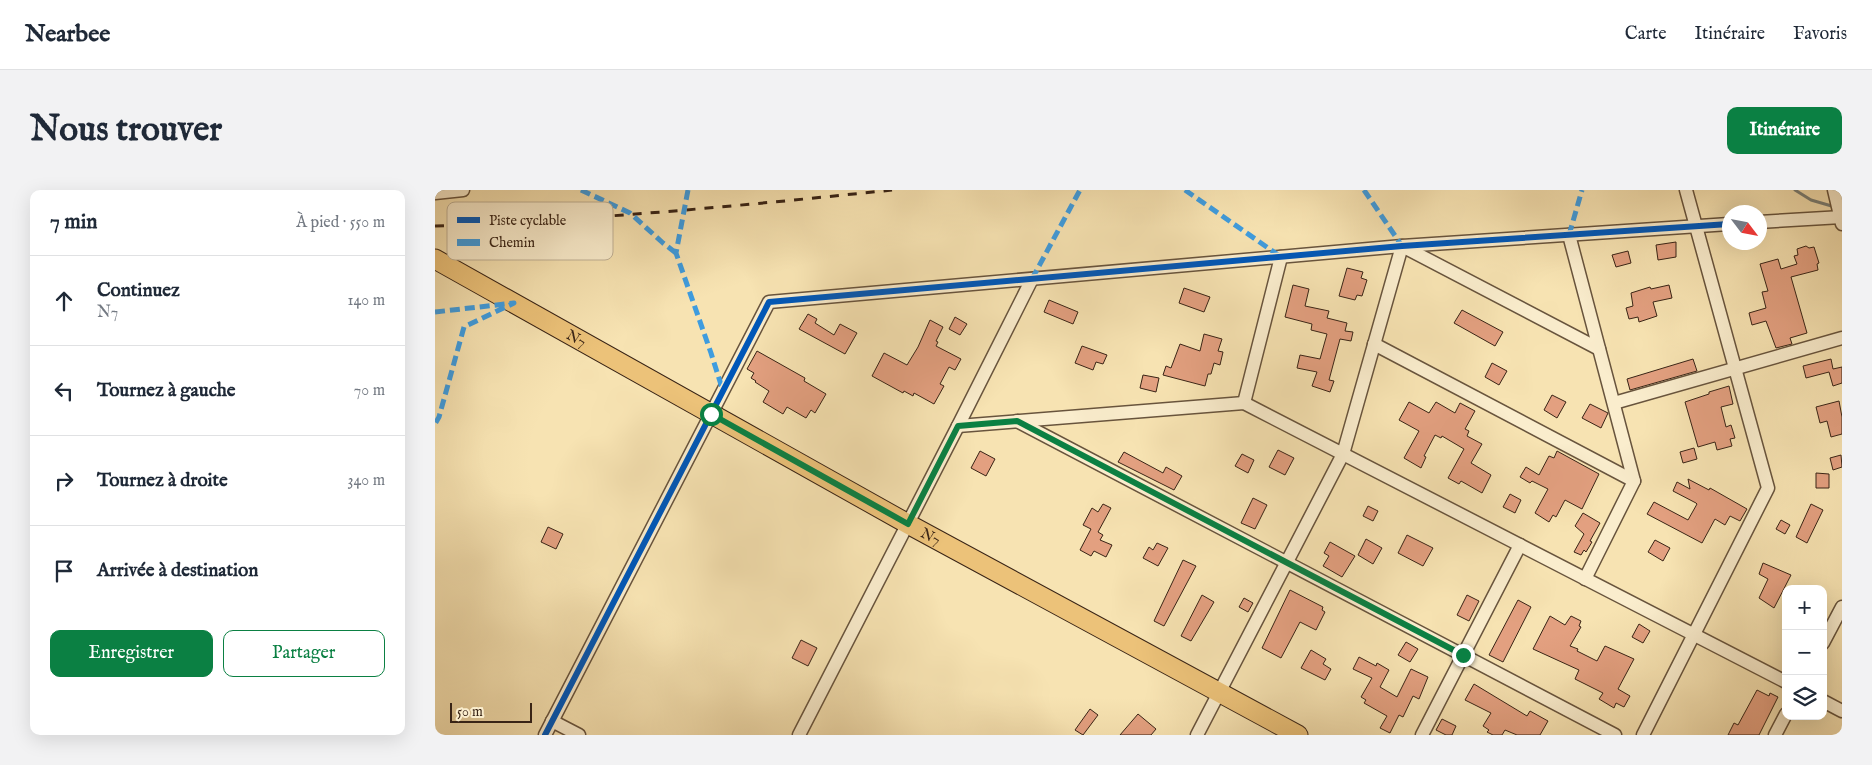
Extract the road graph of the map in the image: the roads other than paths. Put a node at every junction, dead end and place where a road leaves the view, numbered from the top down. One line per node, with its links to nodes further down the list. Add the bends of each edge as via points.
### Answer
1 (463, 190): 4 (street)
2 (1686, 190): 8 (street)
3 (1834, 190): 5 (street)
4 (435, 192)
5 (1841, 219): 6 (street)
6 (1767, 222)
7 (1722, 224): 8 (street)
8 (1696, 226): 9 (street); 17 (street)
9 (1569, 235): 10 (street); 16 (street)
10 (1402, 246): 11 (street); 15 (street); 16 (street)
11 (1281, 257): 13 (street); 18 (street)
12 (435, 258): 20 (main road, N7)
13 (1031, 279): 20 (street, via 769,302); 22 (street)
14 (1842, 338): 17 (street)
15 (1374, 344): 23 (street); 24 (street)
16 (1599, 349): 19 (street)
17 (1735, 368): 19 (street); 30 (street, via 1768,488)
18 (1244, 403): 21 (street); 23 (street)
19 (1614, 403): 24 (street)
20 (711, 414): 25 (main road, N7); 38 (street)
21 (1017, 421): 22 (street); 27 (street)
22 (958, 426): 25 (street)
23 (1343, 454): 26 (street); 27 (street)
24 (1634, 481): 28 (street)
25 (908, 524): 34 (main road, N7); 41 (street)
26 (1520, 545): 28 (street); 32 (street)
27 (1287, 563): 32 (street); 34 (street)
28 (1585, 579): 30 (street)
29 (1842, 607): 31 (street)
30 (1694, 635): 33 (street); 46 (street)
31 (1827, 635)
32 (1463, 655): 44 (street); 45 (street)
33 (1782, 680)
34 (1220, 692): 42 (street); 43 (main road, N7)
35 (1827, 703): 36 (street)
36 (1842, 711)
37 (1783, 720): 47 (street)
38 (552, 721): 39 (street); 40 (street)
39 (545, 735)
40 (579, 735)
41 (799, 735)
42 (1197, 735)
43 (1298, 735)
44 (1422, 735)
45 (1615, 735)
46 (1643, 735)
47 (1775, 735)

